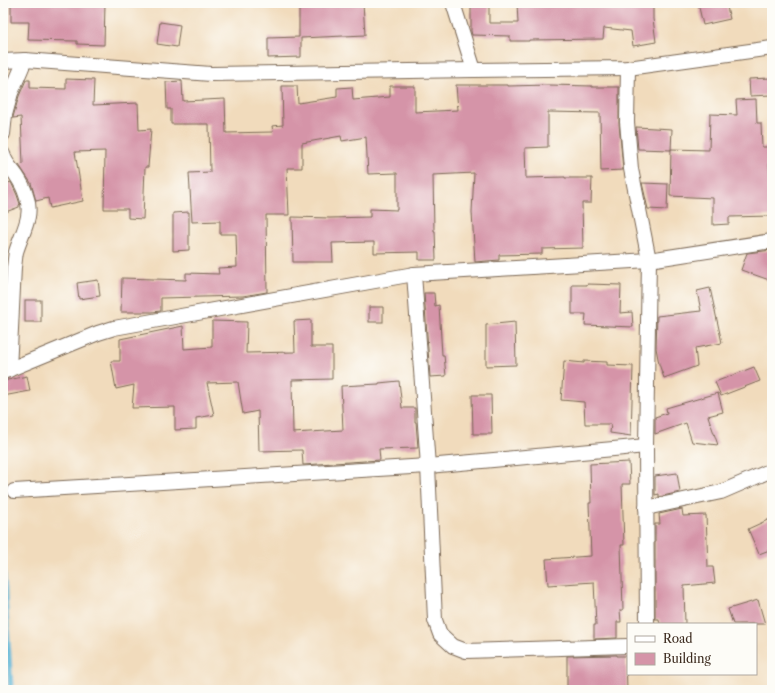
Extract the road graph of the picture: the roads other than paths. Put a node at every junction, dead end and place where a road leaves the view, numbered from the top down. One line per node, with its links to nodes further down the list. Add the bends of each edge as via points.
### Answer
1 (453, 3): 6 (street)
2 (772, 48): 5 (street)
3 (25, 60): 4 (street); 6 (street, via 211,74); 7 (street, via 11,93)
4 (3, 61)
5 (628, 68): 6 (street); 10 (street, via 627,122 631,169)
6 (474, 70)
7 (3, 134)
8 (3, 154): 12 (street, via 29,203 26,227 16,252)
9 (772, 241): 10 (street)
10 (649, 260): 11 (street); 13 (street)
11 (414, 274): 12 (street, via 114,328); 14 (street)
12 (6, 371)
13 (646, 446): 14 (street); 17 (street)
14 (428, 466): 16 (street); 19 (street, via 436,620 440,634 453,646 466,652)
15 (772, 470): 17 (street, via 721,492)
16 (14, 491)
17 (646, 508): 18 (street)
18 (647, 623)
19 (627, 646)

